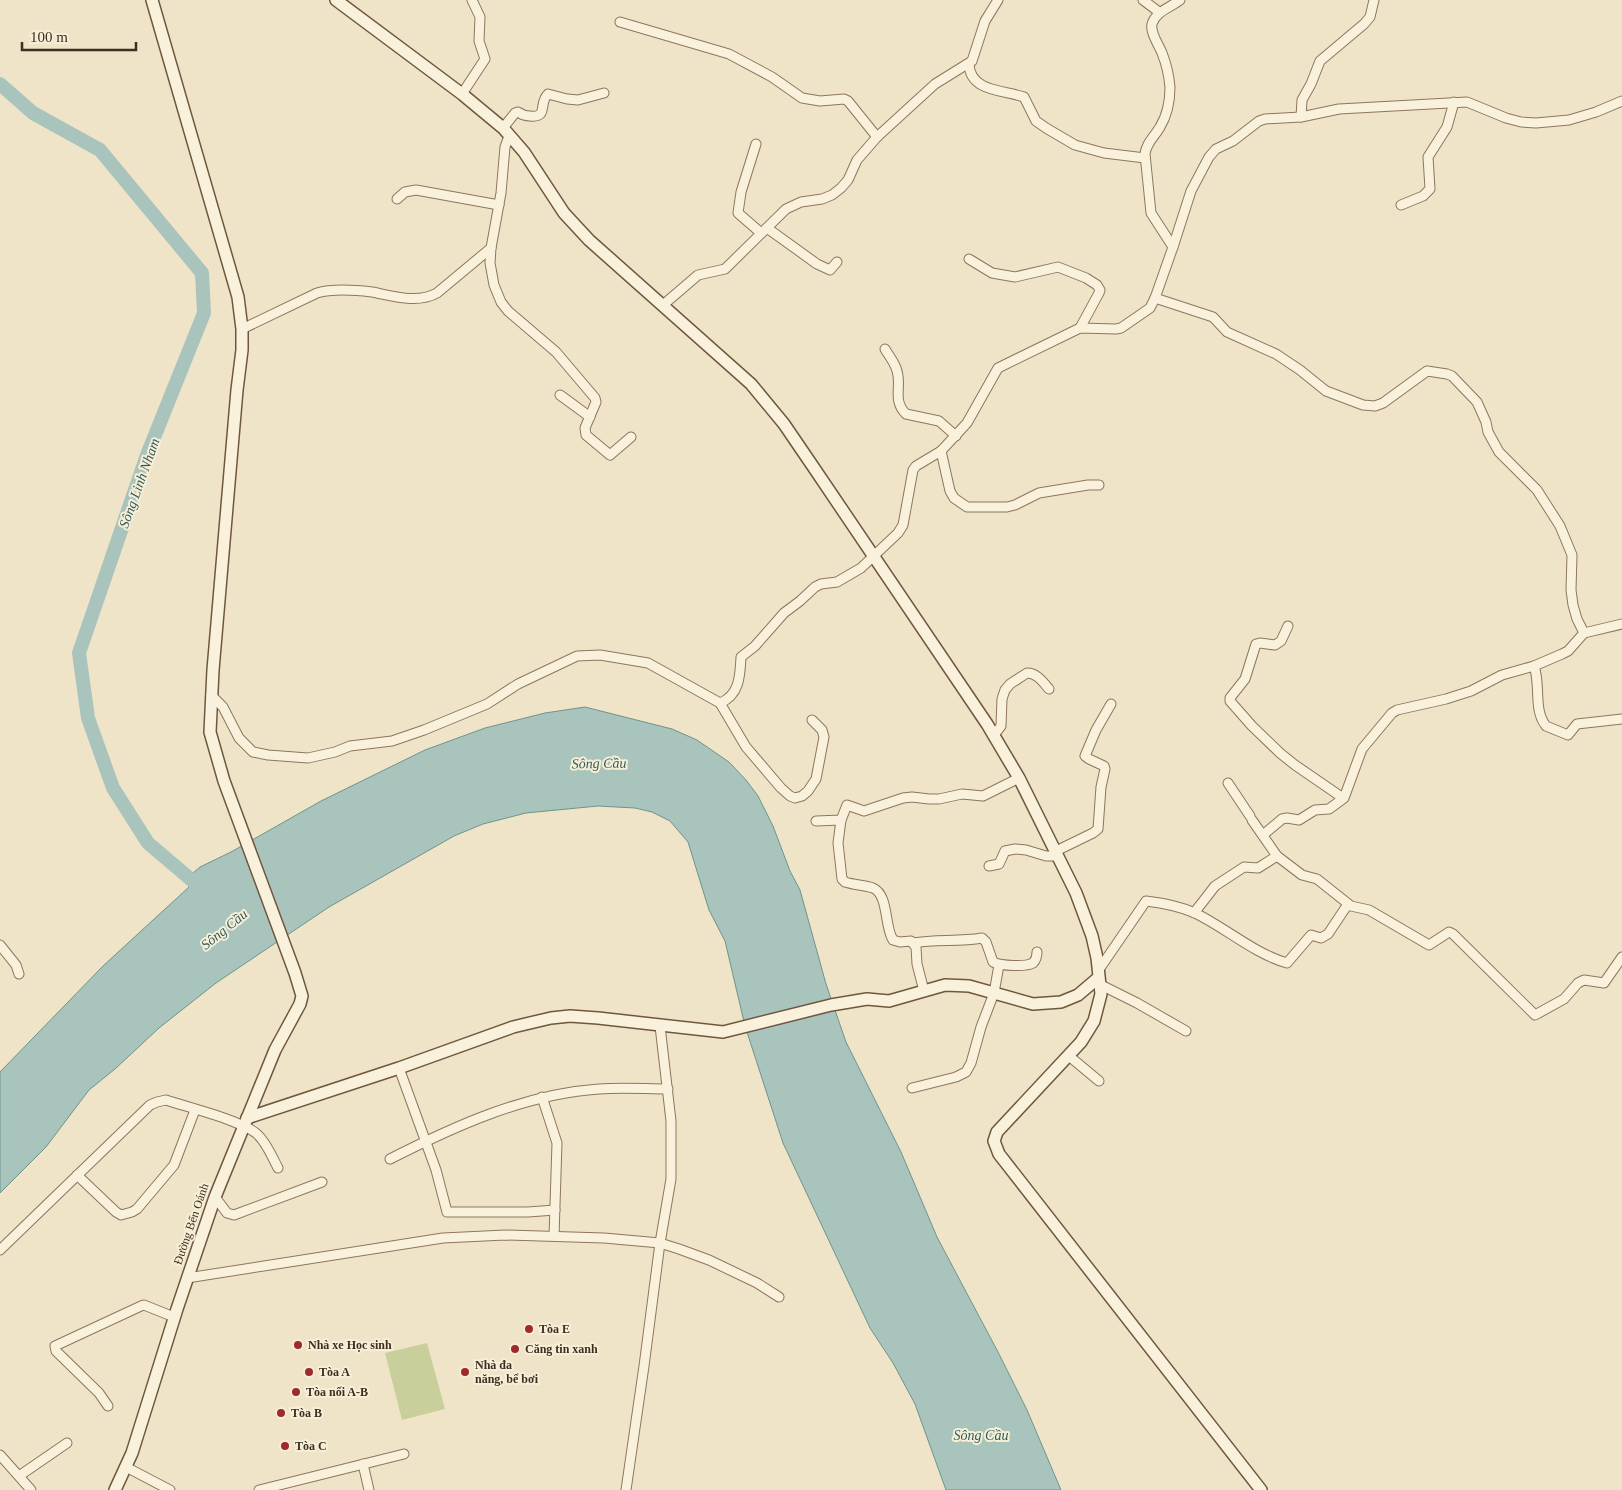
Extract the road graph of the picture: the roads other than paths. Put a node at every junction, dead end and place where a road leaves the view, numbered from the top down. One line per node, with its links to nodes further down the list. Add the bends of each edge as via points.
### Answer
1 (152, 0): 31 (street, Đường Bến Oánh, via 238,297)
2 (336, 0): 12 (street)
3 (472, 0): 12 (street, via 480,17 479,41 485,59)
4 (998, 0): 10 (street, via 985,21 972,61)
5 (1143, 0): 8 (street)
6 (1180, 0): 8 (street)
7 (1374, 0): 15 (street, via 1370,17 1364,24 1320,61 1302,100)
8 (1159, 12): 19 (street, via 1152,30 1163,56 1169,83 1169,108 1146,149)
9 (620, 22): 17 (street, via 729,54 802,98 844,99)
10 (968, 64): 17 (street, via 935,84); 19 (street, via 969,72 979,84 1024,97 1036,121 1063,139 1086,149)
11 (604, 93): 16 (street, via 578,100 548,94 541,114 537,117 523,116 518,112)
12 (462, 94): 16 (street)
13 (1622, 100): 14 (street, via 1569,120 1536,122 1506,118 1474,103)
14 (1454, 102): 15 (street, via 1339,109); 22 (street, via 1447,127 1428,157 1428,193)
15 (1301, 117): 24 (street, via 1259,121 1209,157 1191,191)
16 (506, 132): 21 (street); 29 (street, via 524,152 564,213)
17 (877, 137): 23 (street, via 857,160 841,188 822,199 794,204)
18 (756, 144): 23 (street, via 738,213)
19 (1145, 158): 24 (street, via 1151,213)
20 (397, 198): 21 (street, via 416,190)
21 (499, 205): 25 (street)
22 (1401, 205)
23 (764, 231): 27 (street, via 830,270); 29 (street, via 725,269 698,275)
24 (1173, 247): 28 (street)
25 (491, 248): 31 (street, via 430,297 405,298 327,290); 34 (street, via 490,263 501,302 556,352 595,398)
26 (969, 259): 30 (street, via 992,273 1008,276 1028,275 1058,267 1097,285 1099,293)
27 (837, 262)
28 (1155, 298): 30 (street, via 1146,312 1121,328); 42 (street, via 1213,317 1227,332 1276,354 1324,390 1363,405 1383,403 1427,371 1452,376 1477,402 1499,452 1537,490 1560,526 1572,555 1571,590 1577,619)
29 (662, 305): 39 (street, via 758,391)
30 (1080, 328): 35 (street, via 996,370 975,412)
31 (242, 329): 45 (street, Đường Bến Oánh)
32 (885, 349): 35 (street, via 897,370 898,401 902,410 906,414 939,421)
33 (560, 396): 34 (street)
34 (590, 416): 36 (street, via 586,435 608,455)
35 (956, 436): 37 (street)
36 (631, 437)
37 (941, 452): 38 (street, via 950,491 967,507 1007,507 1039,493); 39 (street, via 913,470 903,525)
38 (1099, 485)
39 (874, 556): 46 (street, via 842,580 816,587 784,613 741,657 740,679 729,699); 50 (street)
40 (1622, 624): 42 (street)
41 (1288, 626): 53 (street, via 1275,646 1256,644 1245,679 1230,701 1288,759)
42 (1584, 633): 43 (street, via 1568,651)
43 (1534, 666): 49 (street, via 1541,715 1546,726 1568,734 1577,724); 53 (street, via 1502,675 1471,691 1392,713 1362,749)
44 (1049, 689): 50 (street, via 1031,673 1010,684 1004,694 1001,726)
45 (211, 695): 46 (street, via 223,707 238,738 253,752 308,758 350,746 392,741 424,730 487,704 518,684 587,654 648,663); 80 (street, Đường Bến Oánh, via 210,732 224,781 302,996 275,1050)
46 (720, 703): 48 (street, via 746,746 781,788 795,798 808,791 816,779 824,737)
47 (1111, 704): 57 (street, via 1085,756 1105,769 1098,829)
48 (812, 720)
49 (1622, 720)
50 (994, 735): 51 (street)
51 (1019, 778): 54 (street, via 982,796 962,794 939,799 912,796 864,811 847,805); 57 (street)
52 (1228, 783): 56 (street)
53 (1343, 798): 56 (street, via 1329,809 1315,810 1300,820 1282,819)
54 (841, 820): 55 (street); 62 (street, via 838,842 842,879 877,891 883,901 887,927 893,940)
55 (816, 821)
56 (1263, 835): 58 (street)
57 (1057, 854): 59 (street, via 1046,856 1020,849 1008,850 999,864); 68 (street, via 1076,892 1092,936)
58 (1277, 856): 60 (street, via 1302,876 1317,879); 61 (street, via 1258,868 1244,867 1215,886)
59 (989, 866)
60 (1348, 904): 61 (street, via 1328,934 1321,938 1311,935 1287,963 1257,950); 65 (street, via 1369,910 1429,945 1450,932 1535,1015 1564,999 1584,980 1604,983)
61 (1194, 913): 68 (street, via 1146,900)
62 (914, 943): 66 (street, via 982,938 994,962); 69 (street)
63 (0, 945): 67 (street)
64 (1037, 952): 66 (street, via 1033,963)
65 (1622, 957)
66 (999, 965): 70 (street)
67 (19, 974)
68 (1098, 977): 70 (street, via 1078,995 1060,1002 1033,1004); 72 (street); 73 (street, via 1102,994 1094,1021)
69 (924, 991): 70 (street, via 958,985); 71 (street, via 885,1001 867,999 831,1005 723,1032)
70 (994, 993): 76 (street, via 966,1072)
71 (660, 1026): 74 (street, via 570,1016 551,1018); 77 (street)
72 (1186, 1031)
73 (1069, 1056): 75 (street); 107 (street, via 997,1132 994,1141 999,1154)
74 (399, 1068): 80 (street); 81 (street)
75 (1099, 1081)
76 (912, 1088)
77 (668, 1089): 78 (street, via 599,1089); 89 (street, via 671,1179)
78 (542, 1097): 81 (street); 87 (street, via 557,1143)
79 (196, 1110): 80 (street); 84 (street, via 166,1100 150,1105); 84 (street, via 174,1165 132,1212 121,1215 116,1212)
80 (246, 1122): 83 (street); 86 (street, Đường Bến Oánh)
81 (425, 1141): 82 (street); 87 (street, via 447,1212)
82 (390, 1159)
83 (278, 1168)
84 (77, 1175): 90 (street)
85 (322, 1182): 86 (street, via 234,1216 230,1216)
86 (215, 1198): 91 (street, Đường Bến Oánh)
87 (555, 1210): 88 (street)
88 (554, 1236): 89 (street); 91 (street, via 443,1238)
89 (660, 1244): 92 (street, via 709,1260); 106 (street)
90 (0, 1250)
91 (187, 1278): 93 (street, Đường Bến Oánh)
92 (779, 1297)
93 (174, 1317): 94 (street, via 144,1305 55,1346 56,1351); 99 (street, Đường Bến Oánh)
94 (108, 1406)
95 (67, 1443): 100 (street)
96 (404, 1454): 98 (street)
97 (0, 1455): 100 (street)
98 (363, 1464): 104 (street); 105 (street)
99 (126, 1467): 102 (street, Đường Bến Oánh); 103 (street)
100 (19, 1476): 101 (street)
101 (31, 1490)
102 (115, 1490)
103 (170, 1490)
104 (259, 1490)
105 (369, 1490)
106 (626, 1490)
107 (1261, 1490)

